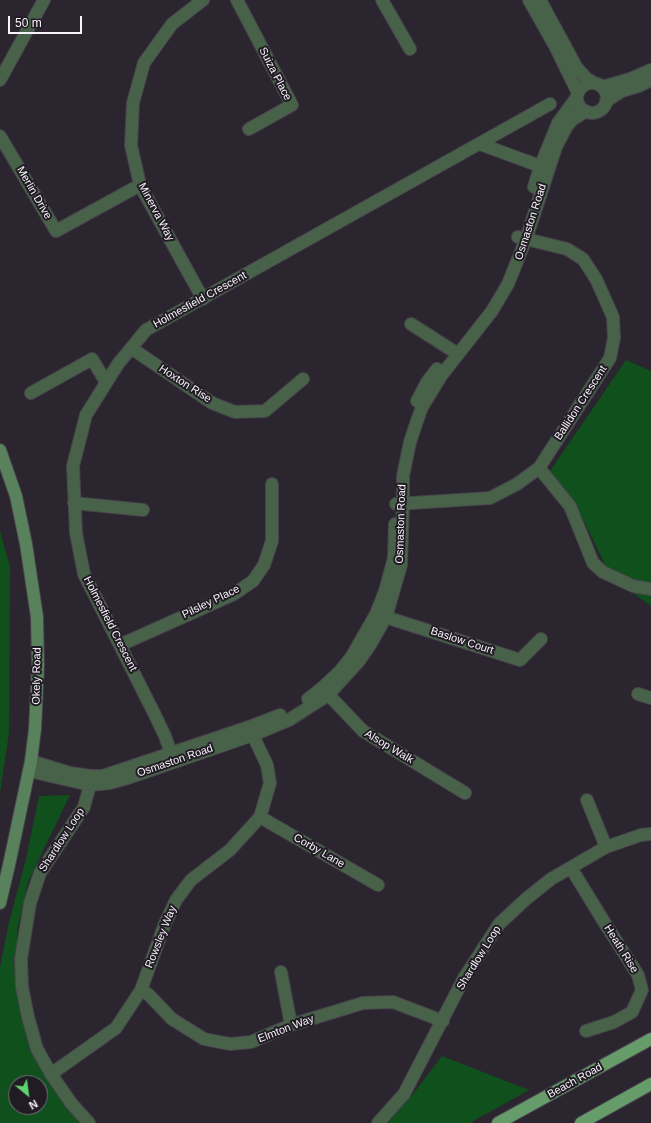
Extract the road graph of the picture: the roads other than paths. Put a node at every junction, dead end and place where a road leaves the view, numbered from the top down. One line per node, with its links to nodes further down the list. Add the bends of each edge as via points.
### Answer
1 (44, 0): 9 (street)
2 (203, 0): 20 (street, Minerva Way, via 172,24 144,63 133,103 131,138)
3 (237, 0): 16 (street, Suiza Place, via 292,105)
4 (382, 0): 7 (street)
5 (529, 0): 12 (street, via 555,46)
6 (540, 0): 11 (street, via 577,68 586,78)
7 (410, 49)
8 (651, 70): 11 (street, via 630,79)
9 (0, 80)
10 (651, 80): 13 (street, via 622,91)
11 (598, 85): 12 (street, via 586,85 581,88); 13 (street, via 606,94)
12 (578, 95): 15 (street, via 580,106); 19 (street, Osmaston Road, via 558,123)
13 (606, 101): 15 (street, via 600,110)
14 (550, 104): 18 (street, Holmesfield Crescent)
15 (586, 111): 19 (street, Osmaston Road, via 567,126)
16 (249, 129)
17 (0, 136): 20 (street, Merlin Drive, via 56,231)
18 (480, 144): 19 (street); 22 (street, Holmesfield Crescent)
19 (544, 168): 21 (street, Osmaston Road)
20 (140, 185): 22 (street, Minerva Way)
21 (522, 238): 25 (street, Osmaston Road, via 494,293); 30 (street, Ballidon Crescent, via 567,249 583,259 596,278 614,317 614,338 610,358)
22 (203, 299): 24 (street, Holmesfield Crescent, via 146,330)
23 (410, 324): 25 (street)
24 (131, 348): 26 (street, Hoxton Rise, via 212,403 235,412 265,412); 27 (street, Holmesfield Crescent)
25 (455, 352): 33 (street, Osmaston Road, via 427,382 407,425 397,473)
26 (303, 379)
27 (106, 382): 28 (street, via 92,359); 32 (street, Holmesfield Crescent, via 86,414 73,466)
28 (31, 393)
29 (0, 450): 44 (main road, Okely Road, via 17,503 37,617 35,729)
30 (539, 468): 33 (street, Ballidon Crescent, via 517,484 490,498); 35 (street, via 570,506 593,562 603,572 633,586)
31 (272, 484): 38 (street, Pilsley Place, via 272,541 264,565 252,581 234,594)
32 (74, 504): 34 (street); 38 (street, Holmesfield Crescent, via 76,533 84,574)
33 (400, 504): 36 (street, Osmaston Road, via 394,558)
34 (143, 510)
35 (651, 589)
36 (381, 615): 37 (street, Baslow Court, via 520,660); 39 (street, Osmaston Road)
37 (541, 639)
38 (120, 645): 43 (street, Holmesfield Crescent, via 157,719)
39 (325, 692): 42 (street, Osmaston Road); 46 (street, Alsop Walk, via 362,732)
40 (638, 694): 41 (street)
41 (651, 698)
42 (251, 731): 43 (street, Osmaston Road); 48 (street, Rowsley Way, via 267,765 270,783)
43 (172, 758): 45 (street, Osmaston Road)
44 (30, 766): 45 (street, Osmaston Road, via 70,773); 53 (main road, Okely Road)
45 (90, 781): 60 (street, Shardlow Loop, via 84,807 40,873 23,937 22,987 28,1017 37,1049)
46 (466, 793)
47 (587, 800): 50 (street)
48 (260, 817): 52 (street, Corby Lane); 55 (street, Rowsley Way, via 230,850 191,880 176,900)
49 (651, 834): 50 (street, Shardlow Loop)
50 (606, 847): 51 (street, Shardlow Loop)
51 (571, 868): 56 (street, Shardlow Loop, via 551,879 499,924 464,978); 58 (street, Heath Rise, via 638,975 642,990 632,1012 614,1022)
52 (378, 885)
53 (0, 903)
54 (281, 972): 57 (street)
55 (141, 990): 57 (street, Elmton Way, via 172,1019 204,1039 230,1044 251,1042); 60 (street, Rowsley Way, via 116,1028)
56 (443, 1021): 57 (street, Elmton Way, via 393,1002 363,1003); 63 (street, Shardlow Loop, via 404,1094)
57 (292, 1025)
58 (586, 1031)
59 (651, 1039): 64 (main road, Beach Road)
60 (51, 1074): 62 (street, Shardlow Loop)
61 (651, 1084): 65 (main road)
62 (89, 1123)
63 (378, 1123)
64 (498, 1123)
65 (581, 1123)

